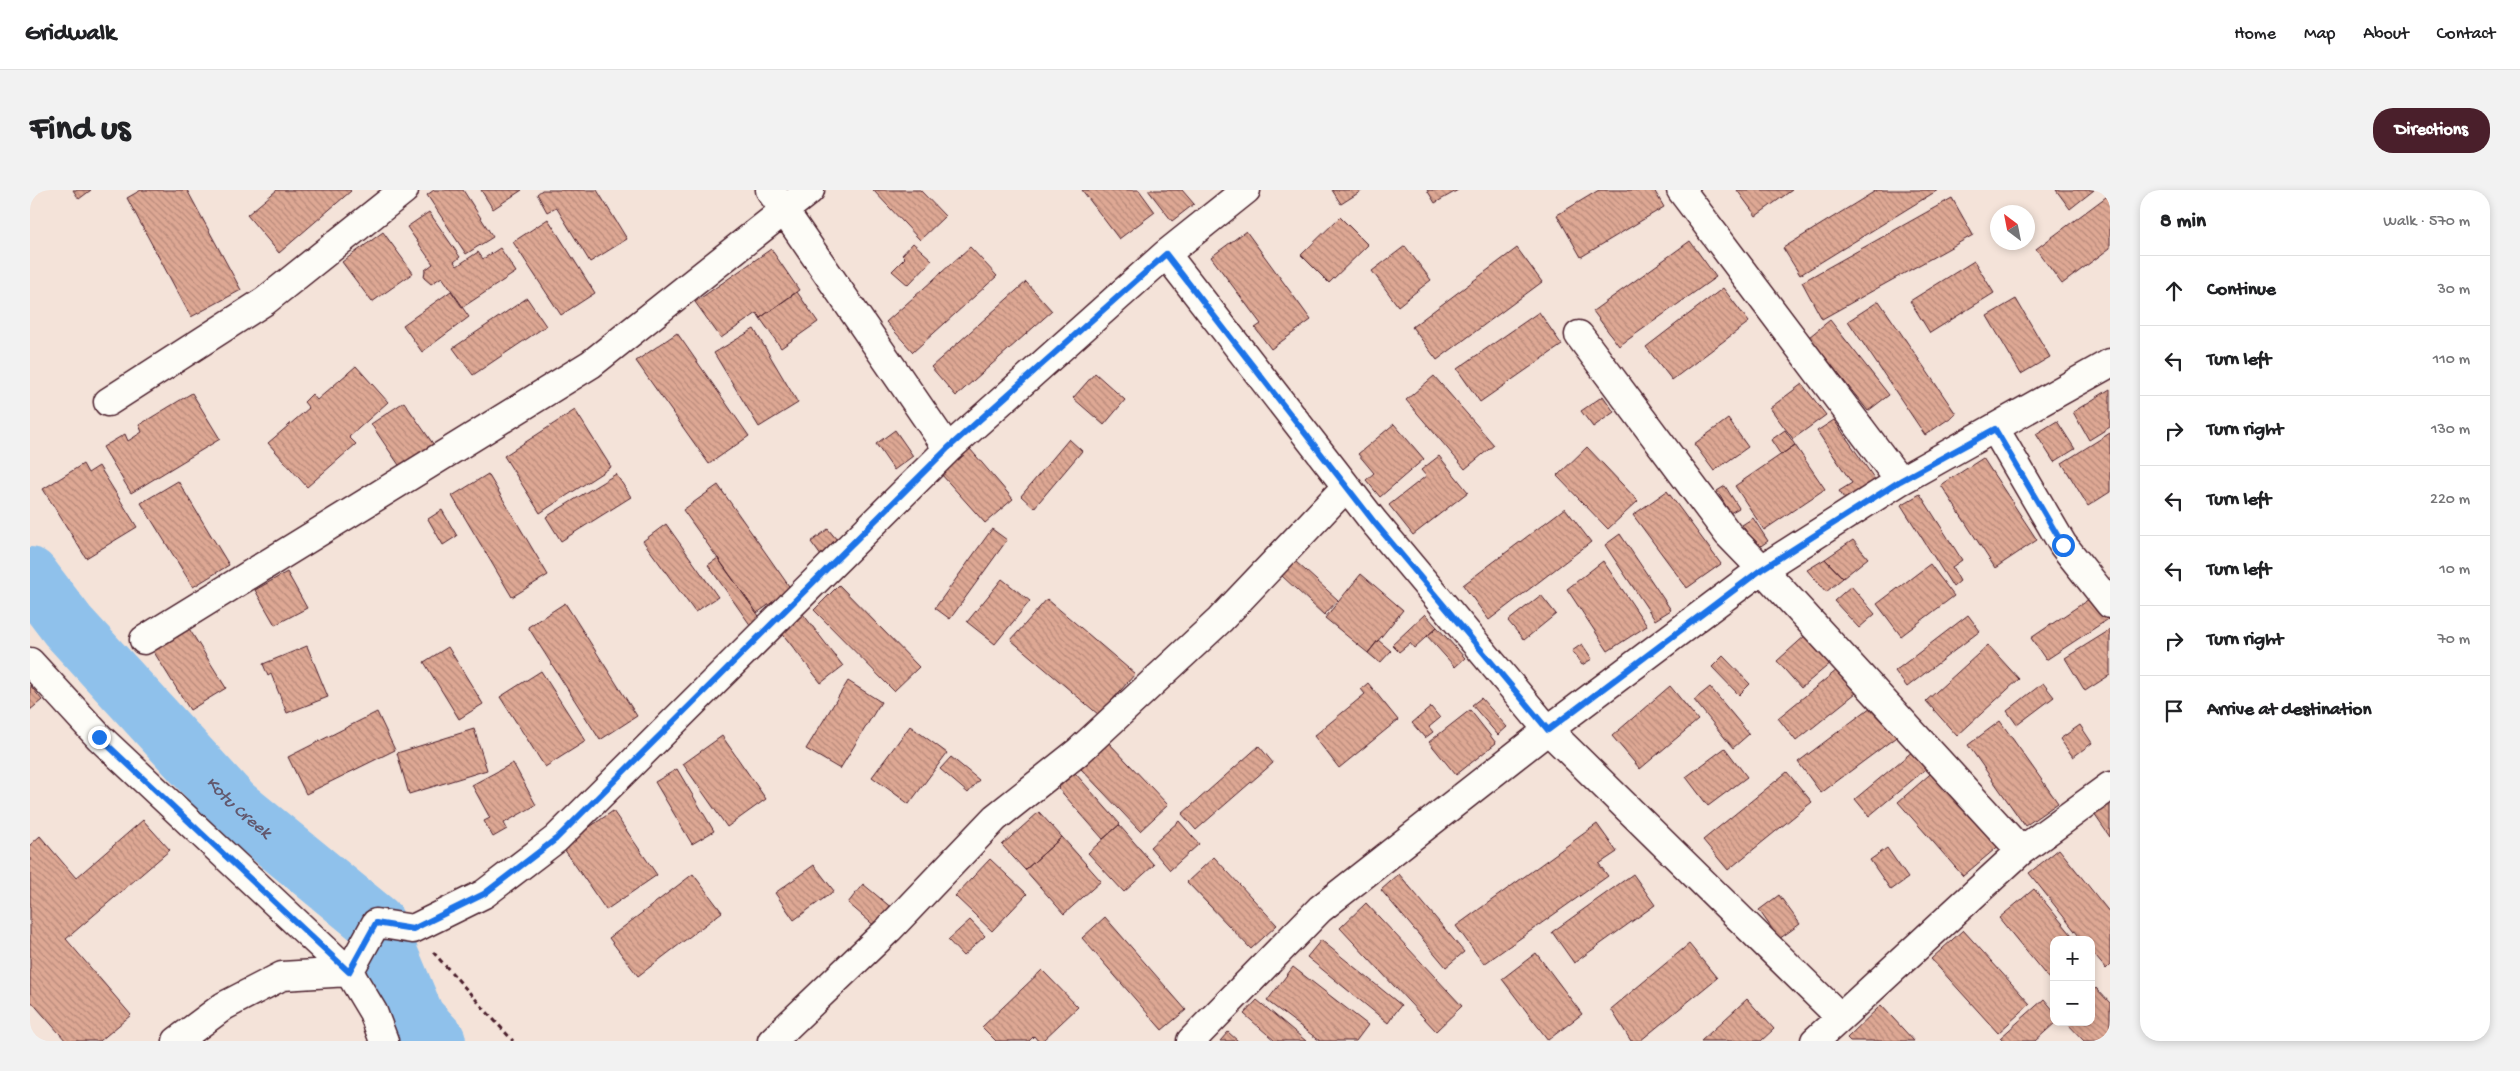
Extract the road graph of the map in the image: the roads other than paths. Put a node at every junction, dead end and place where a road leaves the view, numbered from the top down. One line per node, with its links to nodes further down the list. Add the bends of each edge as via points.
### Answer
1 (404, 190): 9 (street, via 265,301)
2 (810, 190): 5 (street)
3 (1246, 190): 6 (street)
4 (1681, 190): 12 (street)
5 (776, 200): 11 (street); 16 (street, via 591,364)
6 (1166, 254): 11 (street); 13 (street)
7 (1579, 335): 14 (street, via 1728,534)
8 (2110, 363): 10 (street)
9 (108, 402)
10 (1995, 429): 12 (street); 15 (street, via 2063,545)
11 (948, 448): 21 (street, via 556,839 484,894 413,929 376,923)
12 (1900, 481): 14 (street)
13 (1346, 487): 18 (street); 25 (street, via 1220,620 1078,752 995,818 889,929)
14 (1762, 569): 18 (street); 20 (street)
15 (2110, 604)
16 (144, 640)
17 (30, 662): 21 (street, via 99,737)
18 (1548, 730): 22 (street); 26 (street, via 1320,909)
19 (2110, 786): 20 (street)
20 (2021, 851): 22 (street)
21 (349, 972): 23 (street, via 282,976 224,1006); 24 (street, via 373,1012)
22 (1839, 1016): 27 (street)
23 (177, 1041)
24 (384, 1041)
25 (772, 1041)
26 (1191, 1041)
27 (1815, 1041)

